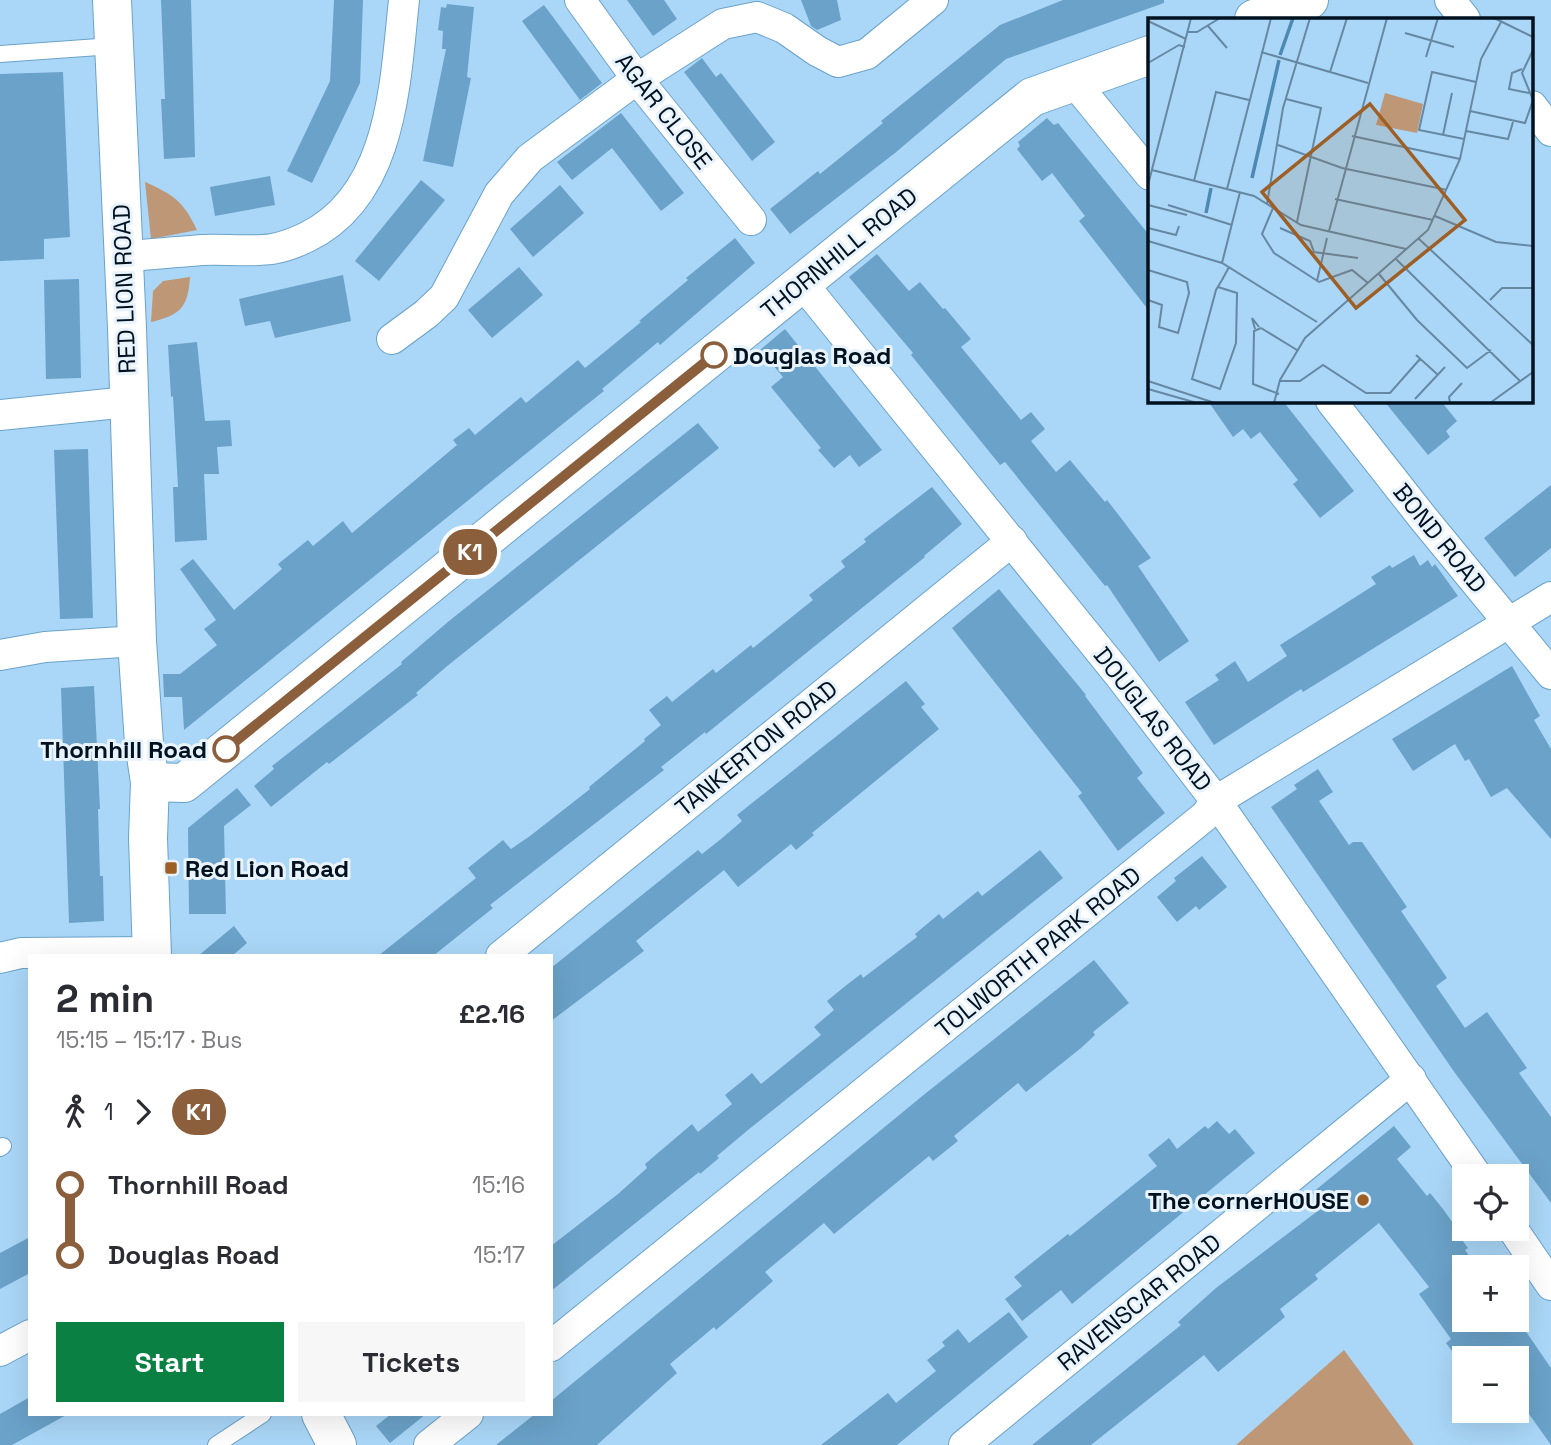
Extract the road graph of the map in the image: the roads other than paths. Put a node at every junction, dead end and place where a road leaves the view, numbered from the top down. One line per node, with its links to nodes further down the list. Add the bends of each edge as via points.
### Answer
1 (112, 0): 9 (street, RED LION ROAD)
2 (404, 0): 18 (street, via 393,98 382,143 356,195 339,215 321,230 272,249)
3 (580, 0): 12 (street, AGAR CLOSE)
4 (933, 0): 12 (street, via 867,54 838,62 757,17 723,24)
5 (1309, 0): 7 (street)
6 (1450, 0): 8 (street)
7 (1257, 18)
8 (1464, 18)
9 (113, 46): 10 (lane); 18 (street, RED LION ROAD)
10 (0, 54)
11 (1148, 56): 13 (street, THORNHILL ROAD)
12 (637, 79): 17 (street, AGAR CLOSE); 20 (street, via 530,158 499,194 444,297)
13 (1074, 82): 16 (street); 19 (street, THORNHILL ROAD, via 1032,97)
14 (1534, 109): 15 (street)
15 (1551, 131)
16 (1148, 173)
17 (751, 220)
18 (122, 257): 21 (street, RED LION ROAD)
19 (802, 283): 24 (street, DOUGLAS ROAD); 30 (street, THORNHILL ROAD, via 184,783)
20 (392, 339)
21 (128, 402): 23 (street); 27 (street, RED LION ROAD)
22 (1332, 402): 26 (street, BOND ROAD)
23 (0, 415)
24 (1012, 541): 31 (street, DOUGLAS ROAD); 33 (street, TANKERTON ROAD)
25 (1551, 597): 26 (street, TOLWORTH PARK ROAD)
26 (1508, 624): 29 (street, BOND ROAD); 31 (street, TOLWORTH PARK ROAD)
27 (137, 641): 28 (street); 30 (street, RED LION ROAD)
28 (0, 655)
29 (1551, 674)
30 (150, 782): 32 (street, RED LION ROAD)
31 (1216, 801): 35 (street, DOUGLAS ROAD); 40 (street, TOLWORTH PARK ROAD, via 1205,816)
32 (152, 954): 34 (street, via 22,953)
33 (503, 954)
34 (0, 958)
35 (1411, 1079): 36 (street, DOUGLAS ROAD); 48 (street, RAVENSCAR ROAD)
36 (1469, 1164)
37 (1522, 1241): 38 (street)
38 (1551, 1285)
39 (28, 1336): 41 (street)
40 (553, 1344)
41 (0, 1351)
42 (260, 1416): 45 (lane)
43 (322, 1416): 46 (street)
44 (465, 1416): 47 (street)
45 (216, 1445)
46 (337, 1445)
47 (429, 1445)
48 (964, 1445)

